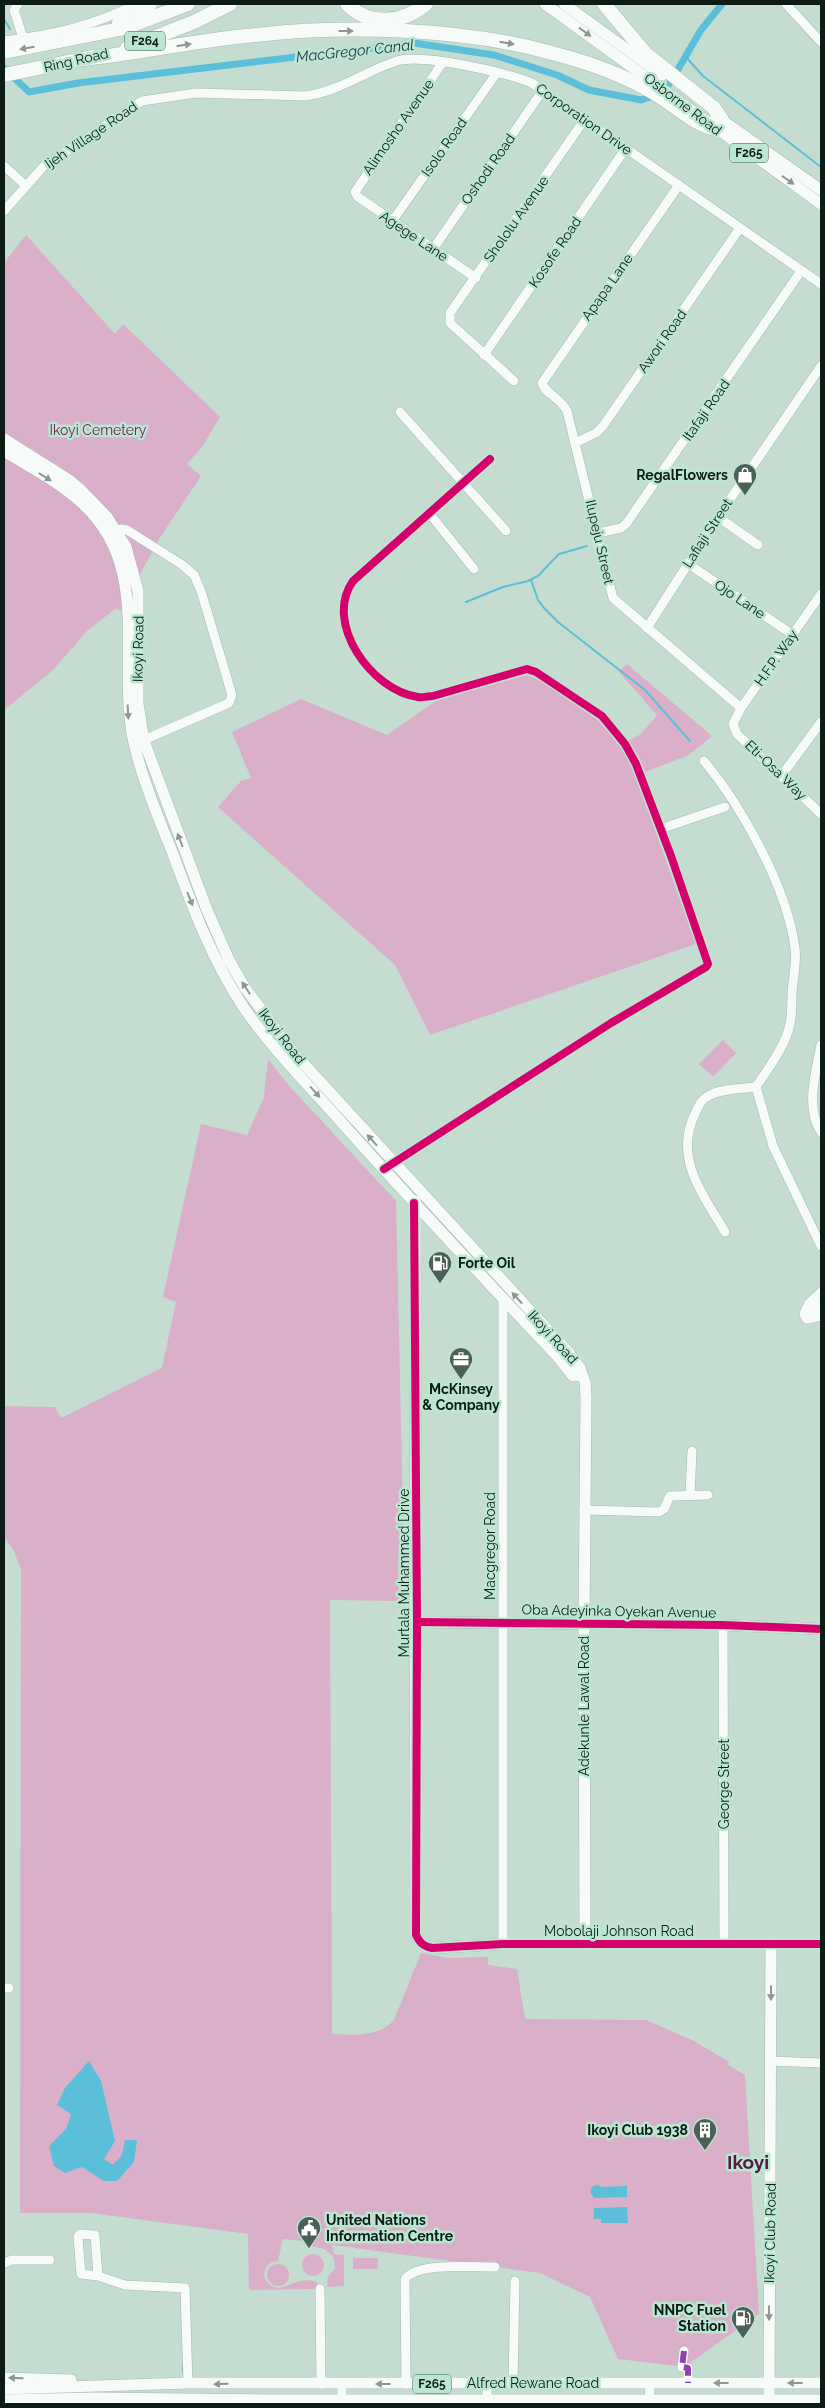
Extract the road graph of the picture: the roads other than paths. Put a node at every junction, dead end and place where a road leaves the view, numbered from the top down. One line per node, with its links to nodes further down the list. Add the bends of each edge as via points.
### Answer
1 (18, 4): 14 (street, via 14,10)
2 (136, 4): 12 (street)
3 (150, 4): 13 (highway, via 137,14)
4 (188, 4): 13 (highway, Ring Road / F264, via 125,28)
5 (230, 4): 19 (highway, Ring Road / F264, via 140,43)
6 (348, 4): 7 (highway, via 364,16 391,20 407,17)
7 (426, 4)
8 (545, 4): 18 (main road, Osborne Road / F265, one-way to 18)
9 (564, 4): 18 (main road, Osborne Road)
10 (604, 4): 23 (highway, F265, via 632,39)
11 (786, 4): 16 (street)
12 (126, 6): 14 (street, via 110,17 80,27)
13 (87, 36): 17 (highway, Ring Road / F264, one-way to 17)
14 (23, 38): 15 (street)
15 (4, 40)
16 (821, 42)
17 (4, 52)
18 (627, 56): 23 (main road, Osborne Road / F265)
19 (84, 60): 22 (highway, Ring Road / F264); 23 (highway, one-way to 23, via 262,34 379,31 481,39 544,50 605,69)
20 (443, 62): 21 (street, Corporation Drive); 25 (street, Corporation Drive, via 397,61 332,91 312,95); 34 (street, Alimosho Avenue)
21 (496, 74): 24 (street, Corporation Drive, via 522,79); 37 (street, Isolo Road)
22 (4, 75)
23 (653, 77): 26 (highway); 26 (highway, F265)
24 (543, 90): 27 (street, Corporation Drive); 39 (street, Oshodi Road)
25 (196, 94): 31 (street, Ijeh Village Road, via 155,98 130,107 43,167)
26 (681, 96): 28 (highway, F265, via 714,108); 28 (highway, via 705,127)
27 (585, 119): 29 (street, Corporation Drive); 41 (street, Shololu Avenue)
28 (719, 124): 33 (main road, Osborne Road / F265); 35 (main road, Osborne Road / F265, one-way to 35)
29 (626, 148): 32 (street, Corporation Drive); 43 (street, Kosofe Road)
30 (4, 166): 31 (street)
31 (25, 185): 36 (street, Ijeh Village Road)
32 (679, 185): 38 (street, Corporation Drive); 46 (street, Apapa Lane, via 543,379)
33 (821, 190)
34 (355, 192): 37 (street, Agege Lane)
35 (821, 204)
36 (4, 211)
37 (393, 220): 39 (street, Agege Lane)
38 (740, 228): 40 (street, Corporation Drive); 49 (street, Awori Road, via 603,426)
39 (433, 249): 41 (street, Agege Lane)
40 (802, 271): 42 (street, Corporation Drive); 56 (street, Itafaji Road, via 626,524)
41 (476, 278): 43 (street, Shololu Avenue, via 449,319)
42 (821, 284)
43 (484, 355): 45 (street)
44 (821, 366): 54 (street, Lafiaji Street)
45 (514, 381)
46 (546, 391): 49 (street, Ilupeju Street, via 563,403)
47 (400, 412): 52 (street)
48 (4, 439): 57 (main road, Ikoyi Road, via 69,480 97,505)
49 (575, 443): 56 (street, Ilupeju Street)
50 (4, 451): 57 (main road, Ikoyi Road, one-way to 57, via 82,503)
51 (490, 459): 52 (street)
52 (464, 482): 53 (street); 55 (street)
53 (429, 513): 60 (street); 72 (street, via 349,587 344,617 347,635 363,661 389,685 417,697 433,696 518,670 536,672 602,716 615,731 636,764)
54 (718, 517): 58 (street); 59 (street, Lafiaji Street)
55 (506, 531)
56 (598, 533): 62 (street, Ilupeju Street, via 614,598)
57 (113, 535): 67 (main road, Ikoyi Road, via 131,562 138,591); 67 (street, via 121,529 127,530 191,571 201,591 232,695 229,703)
58 (758, 545)
59 (687, 563): 62 (street, Lafiaji Street); 63 (street, Ojo Lane)
60 (474, 569)
61 (821, 594): 63 (street, H.F.P. Way)
62 (646, 628): 64 (street, Ilupeju Street)
63 (793, 634): 64 (street, H.F.P. Way)
64 (741, 708): 66 (street, H.F.P. Way)
65 (821, 722): 69 (street)
66 (733, 724): 69 (street, Eti-Osa Way, via 737,734)
67 (139, 743): 76 (main road, Ikoyi Road, via 207,910 245,988 293,1052)
68 (704, 761): 74 (street, via 730,795 762,852 787,909 793,934 796,961 790,1023 779,1052)
69 (782, 775): 71 (street, Eti-Osa Way)
70 (724, 807): 72 (street)
71 (821, 814)
72 (660, 829): 76 (street, via 707,959 706,967 611,1023)
73 (821, 1045): 75 (street, via 813,1117)
74 (756, 1087): 81 (street, via 727,1090 708,1096 700,1103 686,1149 688,1163); 82 (street, via 774,1146)
75 (821, 1132)
76 (388, 1166): 77 (main road, Ikoyi Road); 78 (main road, Ikoyi Road)
77 (418, 1191): 78 (main road); 88 (main road, Ikoyi Road, one-way to 77)
78 (414, 1203): 79 (main road, Ikoyi Road); 80 (main road, Murtala Muhammed Drive)
79 (432, 1222): 80 (main road, via 422,1222); 84 (main road, Ikoyi Road)
80 (415, 1229): 93 (main road, Murtala Muhammed Drive)
81 (726, 1232)
82 (821, 1246)
83 (821, 1292): 86 (street)
84 (503, 1298): 88 (main road, Ikoyi Road); 95 (street, Macgregor Road)
85 (821, 1305): 86 (main road)
86 (806, 1309): 87 (main road, via 808,1318)
87 (821, 1315)
88 (577, 1372): 92 (main road, Adekunle Lawal Road, via 586,1390)
89 (692, 1451): 91 (street)
90 (708, 1494): 91 (street)
91 (690, 1495): 92 (street, via 670,1496 659,1512)
92 (584, 1510): 94 (main road, Adekunle Lawal Road)
93 (417, 1622): 95 (main road, Oba Adeyinka Oyekan Avenue); 98 (main road, Murtala Muhammed Drive, via 416,1935)
94 (584, 1622): 95 (main road, Oba Adeyinka Oyekan Avenue); 96 (main road, Oba Adeyinka Oyekan Avenue); 100 (main road, Adekunle Lawal Road)
95 (503, 1623): 99 (street, Macgregor Road)
96 (723, 1625): 97 (main road, Oba Adeyinka Oyekan Avenue); 101 (street, George Street)
97 (821, 1629)
98 (419, 1942): 99 (main road, Mobolaji Johnson Road, via 432,1948)
99 (503, 1944): 100 (main road, Mobolaji Johnson Road)
100 (585, 1944): 101 (main road, Mobolaji Johnson Road)
101 (724, 1944): 102 (main road, Mobolaji Johnson Road)
102 (771, 1944): 103 (main road, Mobolaji Johnson Road); 104 (main road, Ikoyi Club Road, one-way to 104)
103 (821, 1944)
104 (770, 2061): 105 (street); 119 (main road, Ikoyi Club Road, one-way to 119)
105 (821, 2063)
106 (50, 2260): 107 (street)
107 (4, 2263)
108 (495, 2267): 123 (street, via 423,2268 409,2273 405,2279)
109 (98, 2276): 109 (street, via 95,2235 80,2234 80,2273); 114 (street, via 125,2285 185,2288)
110 (515, 2281): 116 (street)
111 (320, 2289): 121 (street)
112 (684, 2351): 118 (street, via 682,2368 688,2368)
113 (4, 2378): 114 (main road, one-way to 113)
114 (188, 2383): 121 (main road, Alfred Rewane Road / F265, one-way to 114); 125 (main road, Alfred Rewane Road / F265)
115 (487, 2383): 116 (main road, Alfred Rewane Road / F265); 123 (main road, Alfred Rewane Road / F265); 131 (street)
116 (513, 2383): 117 (main road, Alfred Rewane Road / F265)
117 (650, 2383): 118 (main road, Alfred Rewane Road / F265); 132 (street)
118 (688, 2383): 119 (main road, Alfred Rewane Road / F265, one-way to 118)
119 (769, 2383): 120 (main road, Alfred Rewane Road / F265, one-way to 119); 129 (main road, Ikoyi Club Road)
120 (821, 2383)
121 (321, 2384): 122 (main road, Alfred Rewane Road / F265)
122 (342, 2384): 123 (main road, Alfred Rewane Road / F265, one-way to 122); 130 (street)
123 (406, 2384)
124 (4, 2389): 125 (main road, F265)
125 (94, 2392): 126 (main road, Alfred Rewane Road / F265); 127 (main road, F265)
126 (195, 2399): 130 (main road, Alfred Rewane Road / F265); 134 (main road)
127 (4, 2400)
128 (821, 2400): 133 (main road, Alfred Rewane Road / F265)
129 (769, 2401): 132 (main road, Alfred Rewane Road / F265); 133 (main road, Alfred Rewane Road / F265)
130 (342, 2402): 131 (main road, Alfred Rewane Road / F265)
131 (487, 2402): 132 (main road, Alfred Rewane Road / F265)
132 (649, 2402)
133 (801, 2402)
134 (164, 2404)

